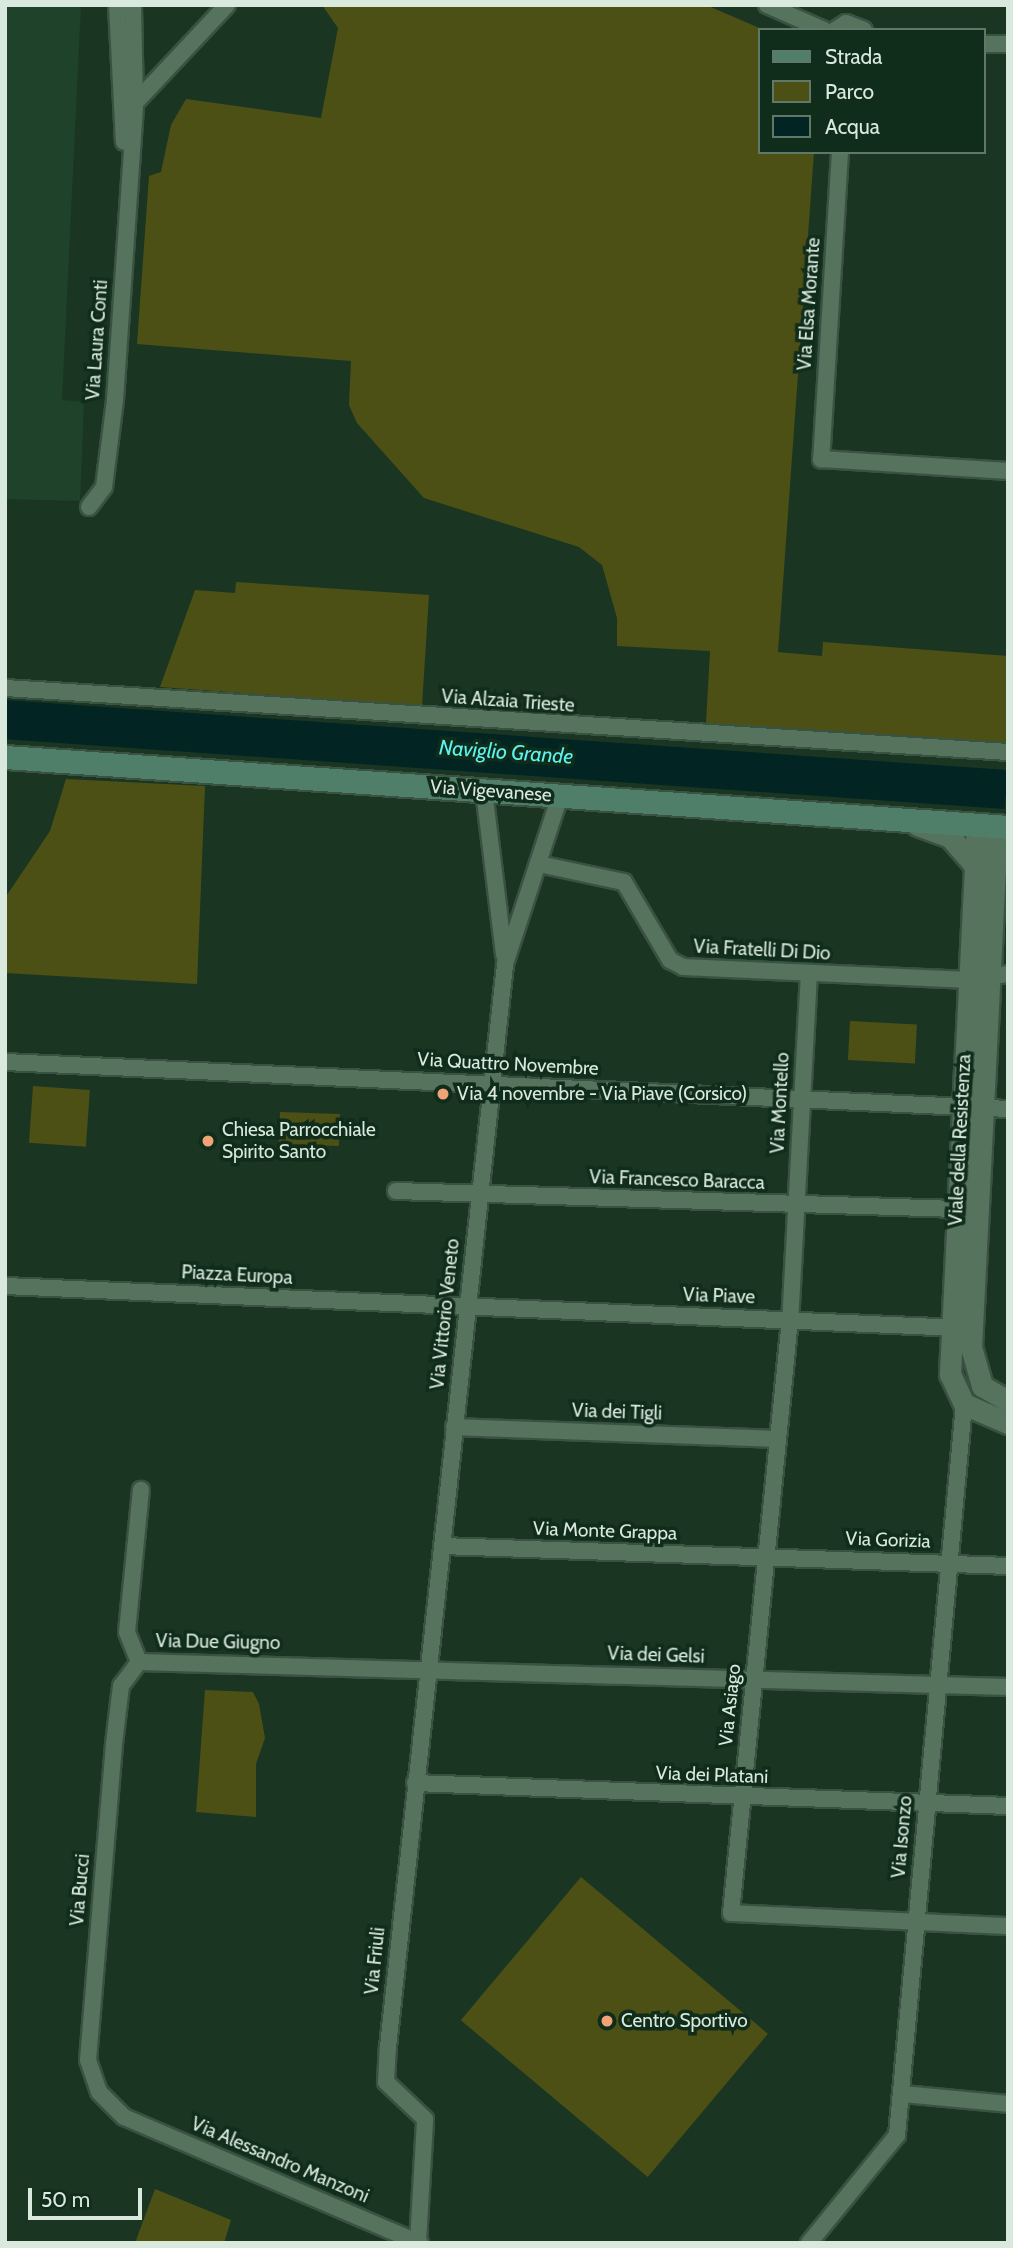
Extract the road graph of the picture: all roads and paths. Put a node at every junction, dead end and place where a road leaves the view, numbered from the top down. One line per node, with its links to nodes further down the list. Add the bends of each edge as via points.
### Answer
1 (117, 5): 12 (street)
2 (133, 5): 10 (street)
3 (227, 5): 10 (street)
4 (767, 5): 5 (street)
5 (819, 28)
6 (838, 28): 7 (street, via 846,23)
7 (859, 28)
8 (985, 44): 9 (street)
9 (1008, 44)
10 (135, 103): 12 (street)
11 (840, 154): 13 (street, Via Elsa Morante, via 821,459)
12 (129, 171): 14 (street, Via Laura Conti, via 115,400 104,487)
13 (1008, 471)
14 (89, 507)
15 (5, 688): 16 (street, Via Alzaia Trieste)
16 (1008, 752)
17 (5, 757): 18 (main road, Via Vigevanese)
18 (484, 791): 19 (main road, Via Vigevanese); 26 (street, Via Vittorio Veneto)
19 (560, 796): 20 (main road, Via Vigevanese); 23 (street, Via Vittorio Veneto)
20 (898, 820): 21 (main road, Via Vigevanese); 24 (street, via 943,833)
21 (994, 826): 24 (street, Viale della Resistenza); 25 (street, Viale della Resistenza)
22 (1008, 853): 25 (street)
23 (539, 864): 26 (street, Via Vittorio Veneto); 27 (street, Via Fratelli Di Dio, via 624,883 670,960 683,967)
24 (975, 866): 28 (street, Viale della Resistenza)
25 (994, 880): 28 (street, Viale della Resistenza)
26 (505, 964): 30 (street, Via Vittorio Veneto)
27 (809, 973): 28 (street, Via Fratelli Di Dio); 31 (street, Via Montello)
28 (988, 976): 32 (street, Viale della Resistenza)
29 (5, 1062): 30 (street, Via Quattro Novembre)
30 (489, 1084): 31 (street, Via Quattro Novembre); 35 (street, Via Vittorio Veneto)
31 (801, 1101): 32 (street, Via Quattro Novembre); 36 (street, Via Montello)
32 (972, 1108): 33 (street, Via Quattro Novembre); 37 (street, Viale della Resistenza); 41 (street, Viale della Resistenza)
33 (1008, 1109)
34 (396, 1191): 35 (street, Via Francesco Baracca)
35 (479, 1196): 36 (street, Via Francesco Baracca); 39 (street, Via Vittorio Veneto)
36 (796, 1205): 37 (street, Via Francesco Baracca); 40 (street, Via Montello)
37 (957, 1209): 41 (street, Viale della Resistenza)
38 (5, 1286): 39 (street, Piazza Europa)
39 (466, 1307): 40 (street, Via Piave); 45 (street, Via Vittorio Veneto)
40 (790, 1319): 41 (street, Via Piave); 46 (street, Via Asiago)
41 (961, 1328): 42 (street, Viale della Resistenza, via 978,1379); 43 (street, Viale della Resistenza, via 951,1383)
42 (1008, 1401)
43 (964, 1404): 44 (street); 50 (street, Via Isonzo)
44 (1008, 1423)
45 (454, 1427): 46 (street, Via dei Tigli); 48 (street, Via Vittorio Veneto)
46 (778, 1439): 49 (street, Via Asiago)
47 (141, 1490): 52 (street, Via Due Giugno, via 127,1632)
48 (442, 1546): 49 (street, Via Monte Grappa); 53 (street, Via Vittorio Veneto)
49 (766, 1557): 50 (street, Via Gorizia); 54 (street, Via Asiago)
50 (949, 1563): 51 (street, Via Gorizia); 55 (street, Via Isonzo)
51 (1008, 1566)
52 (139, 1662): 53 (street, Via Due Giugno); 65 (street, Via Bucci, via 121,1686 88,2060 99,2092)
53 (428, 1668): 54 (street, Via dei Gelsi); 57 (street, Via Friuli)
54 (754, 1679): 55 (street, Via dei Gelsi); 58 (street, Via Asiago)
55 (938, 1684): 56 (street, Via dei Gelsi); 59 (street, Via Isonzo)
56 (1008, 1687)
57 (415, 1783): 58 (street, Via dei Platani); 66 (street, Via Friuli, via 387,2082 425,2119)
58 (742, 1798): 59 (street, Via dei Platani); 61 (street, Via Asiago, via 731,1913)
59 (926, 1804): 60 (street, Via dei Platani); 61 (street, Via Isonzo)
60 (1008, 1807)
61 (915, 1922): 62 (street); 63 (street, Via Isonzo)
62 (1008, 1926)
63 (903, 2094): 64 (street); 67 (street, Via Isonzo, via 897,2136)
64 (1008, 2104)
65 (124, 2117): 66 (street, Via Alessandro Manzoni)
66 (419, 2242)
67 (809, 2243)

